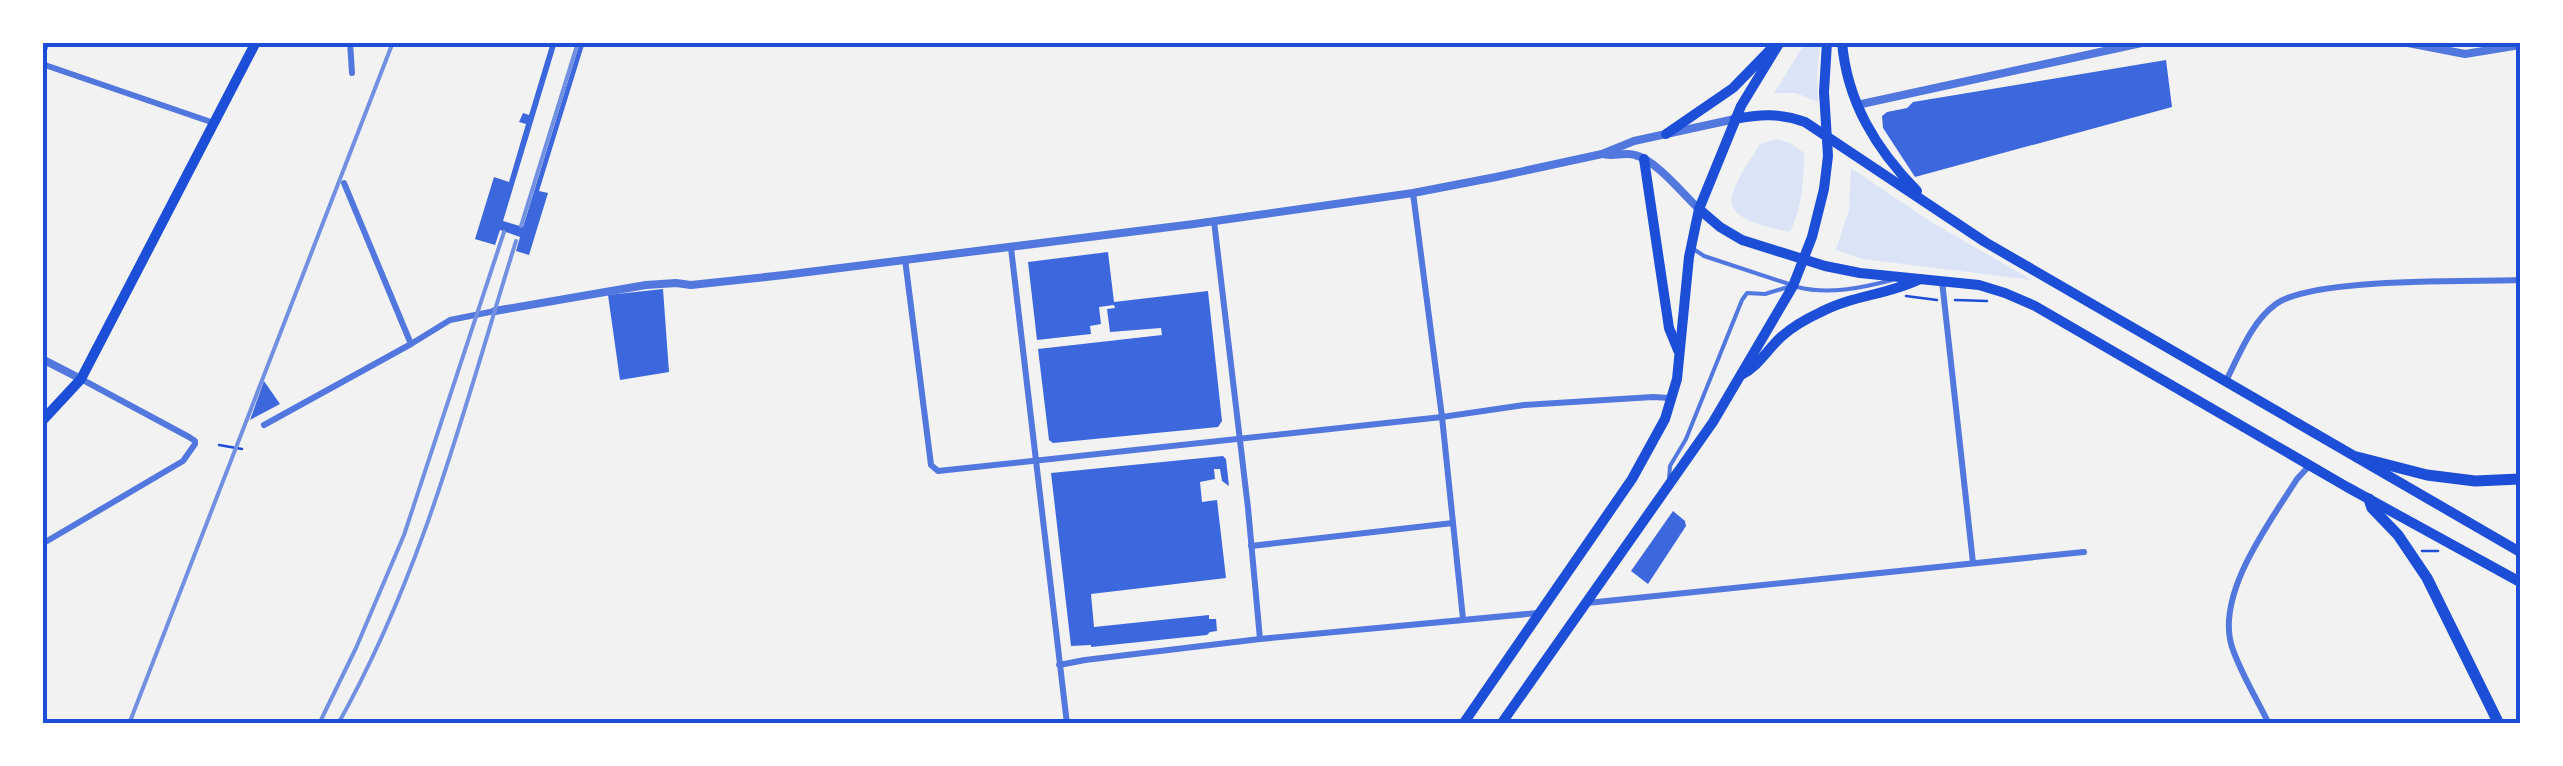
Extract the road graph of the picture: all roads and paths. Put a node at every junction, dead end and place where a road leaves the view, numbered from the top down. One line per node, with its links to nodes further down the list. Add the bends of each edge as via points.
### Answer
1 (46, 42): 10 (street)
2 (256, 42): 15 (main road)
3 (350, 42): 12 (street)
4 (1779, 42): 14 (main road); 16 (main road, via 1733,88)
5 (1827, 42): 17 (main road)
6 (1842, 42): 13 (main road)
7 (2146, 42): 13 (street)
8 (2402, 42): 9 (street, via 2466,54)
9 (2520, 45)
10 (42, 52)
11 (42, 64): 15 (street)
12 (352, 73)
13 (1857, 106): 23 (main road, via 1891,164)
14 (1735, 120): 16 (street); 17 (main road, via 1790,116); 22 (main road)
15 (214, 123): 39 (main road)
16 (1666, 134): 18 (street)
17 (1828, 135): 23 (main road); 28 (main road, via 1824,189)
18 (1602, 154): 19 (street); 21 (street)
19 (1644, 160): 22 (street); 36 (main road, via 1669,328)
20 (344, 184): 35 (street)
21 (1413, 193): 24 (street); 42 (street)
22 (1699, 209): 25 (main road); 28 (main road, via 1742,240)
23 (1934, 210): 40 (main road)
24 (1214, 221): 26 (street); 45 (street)
25 (1690, 247): 33 (lane); 36 (main road)
26 (1011, 248): 27 (street); 49 (street)
27 (905, 259): 34 (street, via 646,285); 49 (street, via 931,466 942,472)
28 (1803, 260): 29 (main road); 33 (main road)
29 (1903, 277): 30 (main road); 33 (lane, via 1844,290)
30 (1922, 278): 31 (main road); 38 (main road, via 1823,311 1784,335)
31 (1942, 280): 50 (main road, via 1980,285 2034,306); 59 (street)
32 (2520, 280): 40 (street, via 2302,292 2276,304 2253,328)
33 (1793, 286): 38 (main road); 52 (lane, via 1747,293 1742,300 1670,466)
34 (495, 311): 35 (street, via 450,320)
35 (411, 344): 44 (street)
36 (1680, 352): 41 (main road)
37 (42, 359): 39 (street)
38 (1740, 376): 52 (main road)
39 (81, 379): 43 (main road); 55 (street, via 194,444 183,461)
40 (2226, 381): 48 (main road)
41 (1672, 398): 42 (street, via 1524,405); 62 (main road, via 1632,479)
42 (1442, 417): 45 (street); 54 (street)
43 (42, 420)
44 (264, 425)
45 (1239, 439): 49 (street); 56 (street)
46 (219, 446): 47 (path)
47 (242, 449)
48 (2357, 457): 51 (highway, via 2475,482); 58 (main road)
49 (1036, 461): 65 (street)
50 (2310, 465): 53 (main road); 69 (street, via 2240,574 2230,610 2230,644)
51 (2520, 479)
52 (1667, 489): 61 (main road)
53 (2368, 499): 60 (main road); 70 (highway, via 2427,578)
54 (1453, 523): 56 (street); 63 (street)
55 (42, 544)
56 (1251, 546): 64 (street)
57 (2084, 552): 59 (street)
58 (2520, 552)
59 (1973, 563): 61 (street)
60 (2520, 582)
61 (1586, 604): 68 (main road)
62 (1538, 613): 63 (street); 67 (main road)
63 (1463, 619): 64 (street)
64 (1260, 639): 65 (street)
65 (1059, 665): 66 (street)
66 (1067, 724)
67 (1464, 724)
68 (1501, 724)
69 (2269, 724)
70 (2499, 724)

